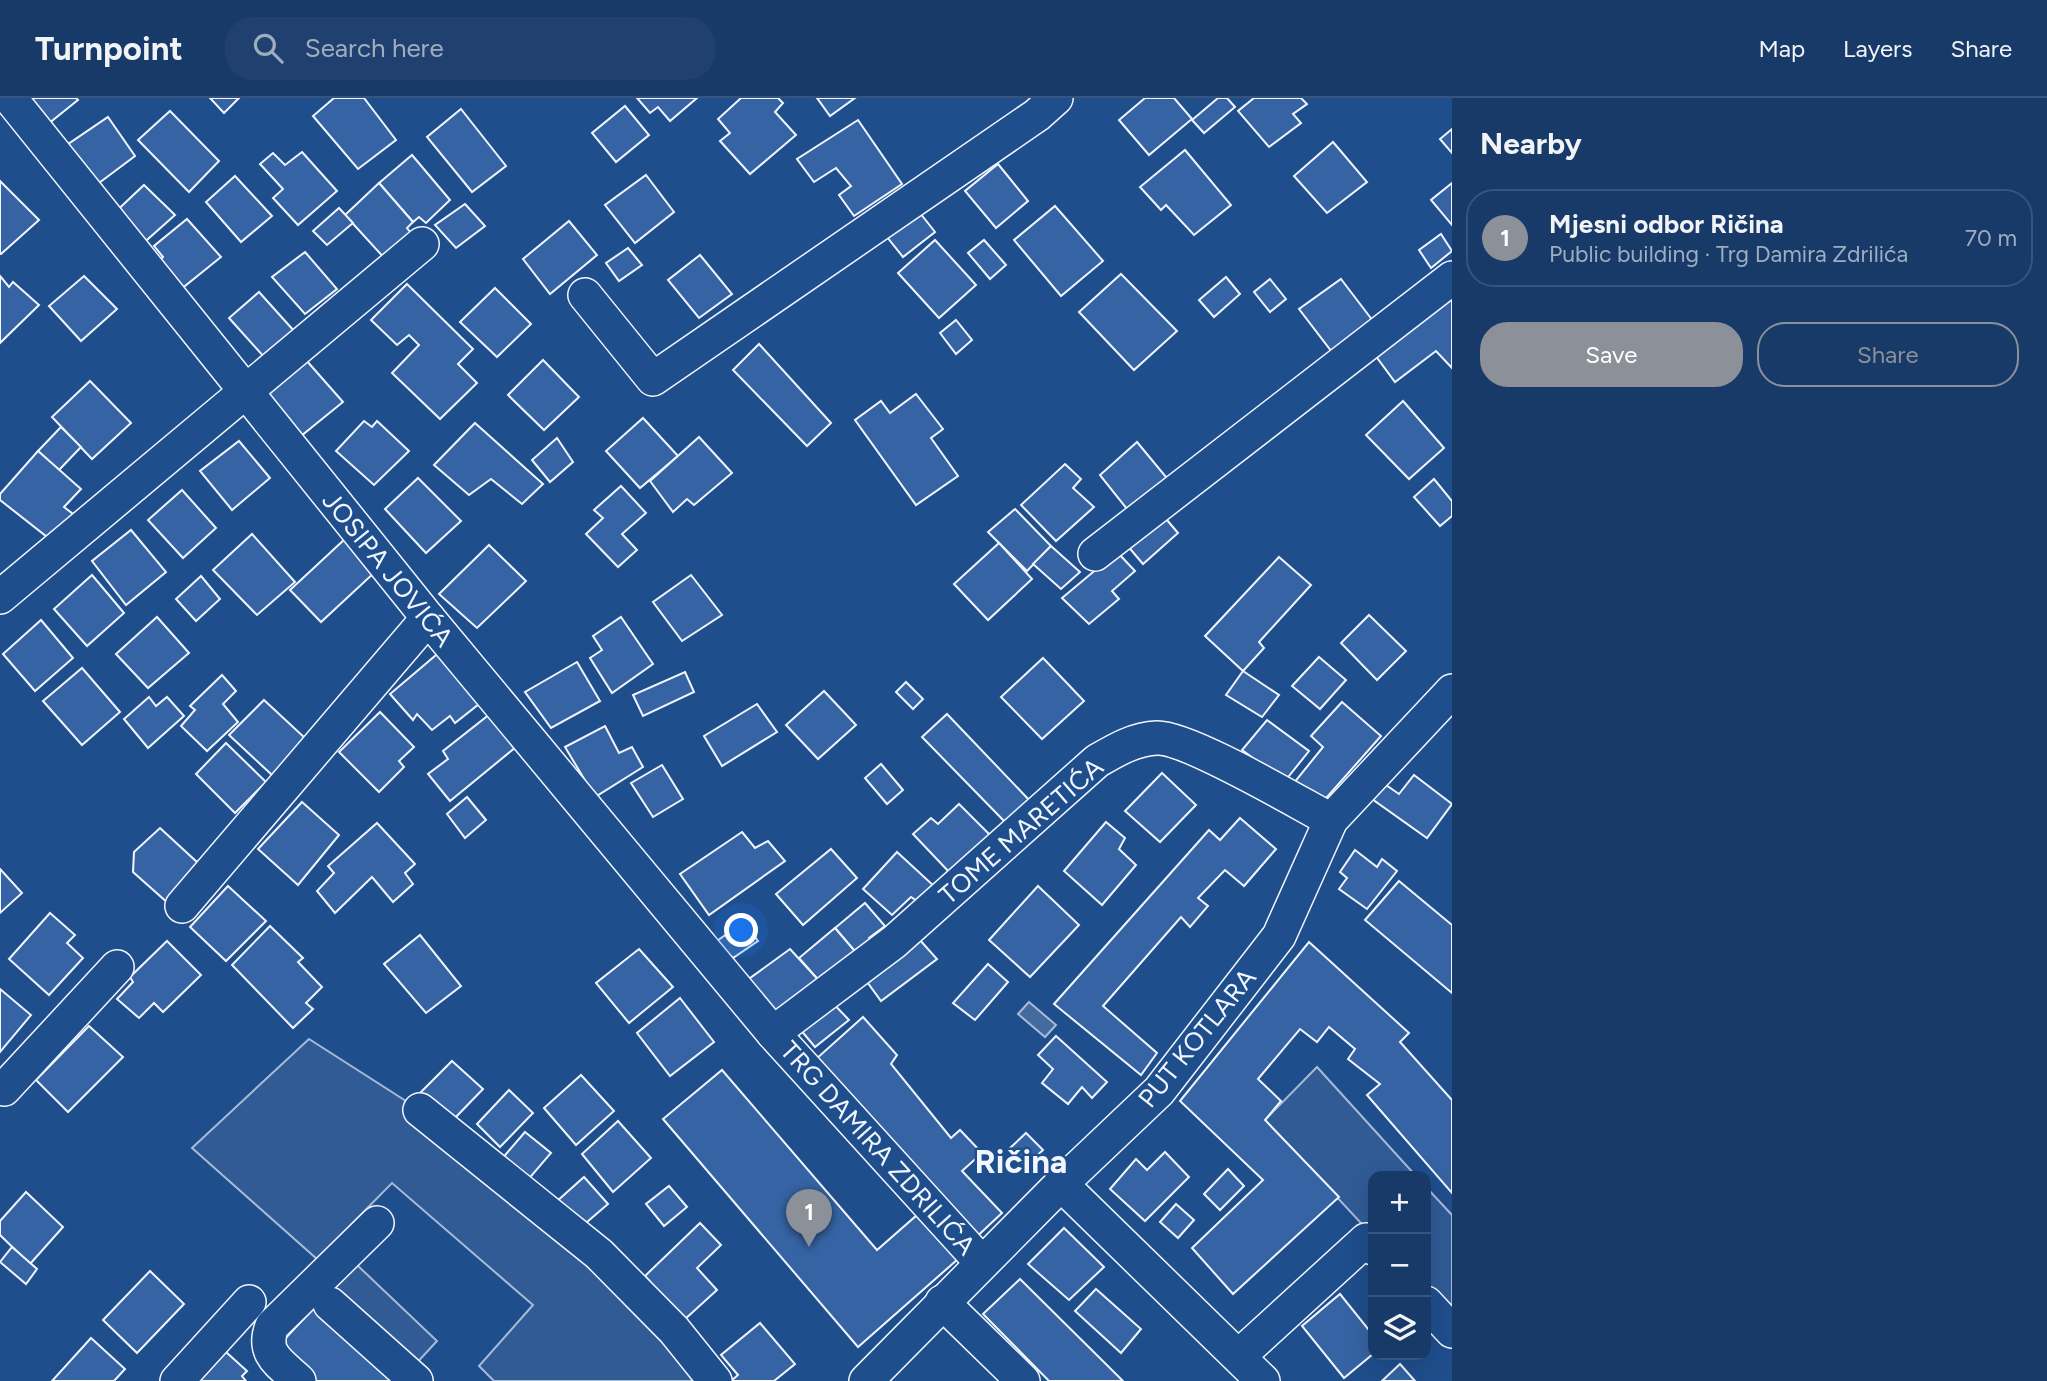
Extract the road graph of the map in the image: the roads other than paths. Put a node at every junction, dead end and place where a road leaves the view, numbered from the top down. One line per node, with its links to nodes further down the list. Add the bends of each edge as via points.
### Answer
1 (1056, 98): 5 (street, via 653,379)
2 (9, 108): 6 (street, JOSIPA JOVIĆA)
3 (422, 244): 6 (street)
4 (1452, 278): 7 (street)
5 (585, 295)
6 (244, 391): 8 (street); 9 (street, JOSIPA JOVIĆA)
7 (1095, 554)
8 (0, 597)
9 (428, 618): 12 (street); 14 (street, JOSIPA JOVIĆA)
10 (1452, 691): 11 (street, PUT KOTLARA)
11 (1331, 820): 14 (street, TOME MARETIĆA, via 1188,745 1158,738 1124,744 1097,761 894,942); 17 (street, PUT KOTLARA, via 1279,936 1159,1091)
12 (182, 906)
13 (117, 967): 15 (street, via 4,1089)
14 (773, 1033): 20 (street, TRG DAMIRA ZDRILIĆA)
15 (0, 1086)
16 (419, 1110): 30 (street, via 599,1254 674,1330)
17 (1061, 1184): 20 (street, PUT KOTLARA); 26 (street)
18 (377, 1223): 28 (street, via 272,1326 267,1340 271,1354)
19 (1368, 1242): 26 (street)
20 (982, 1263): 22 (street, PUT KOTLARA)
21 (249, 1302): 27 (street)
22 (942, 1303): 31 (street, PUT KOTLARA); 32 (street)
23 (330, 1304): 29 (street)
24 (1431, 1308): 25 (street)
25 (1452, 1331)
26 (1240, 1355): 33 (street)
27 (177, 1381)
28 (299, 1381)
29 (416, 1381)
30 (715, 1381)
31 (866, 1381)
32 (1023, 1381)
33 (1264, 1381)

